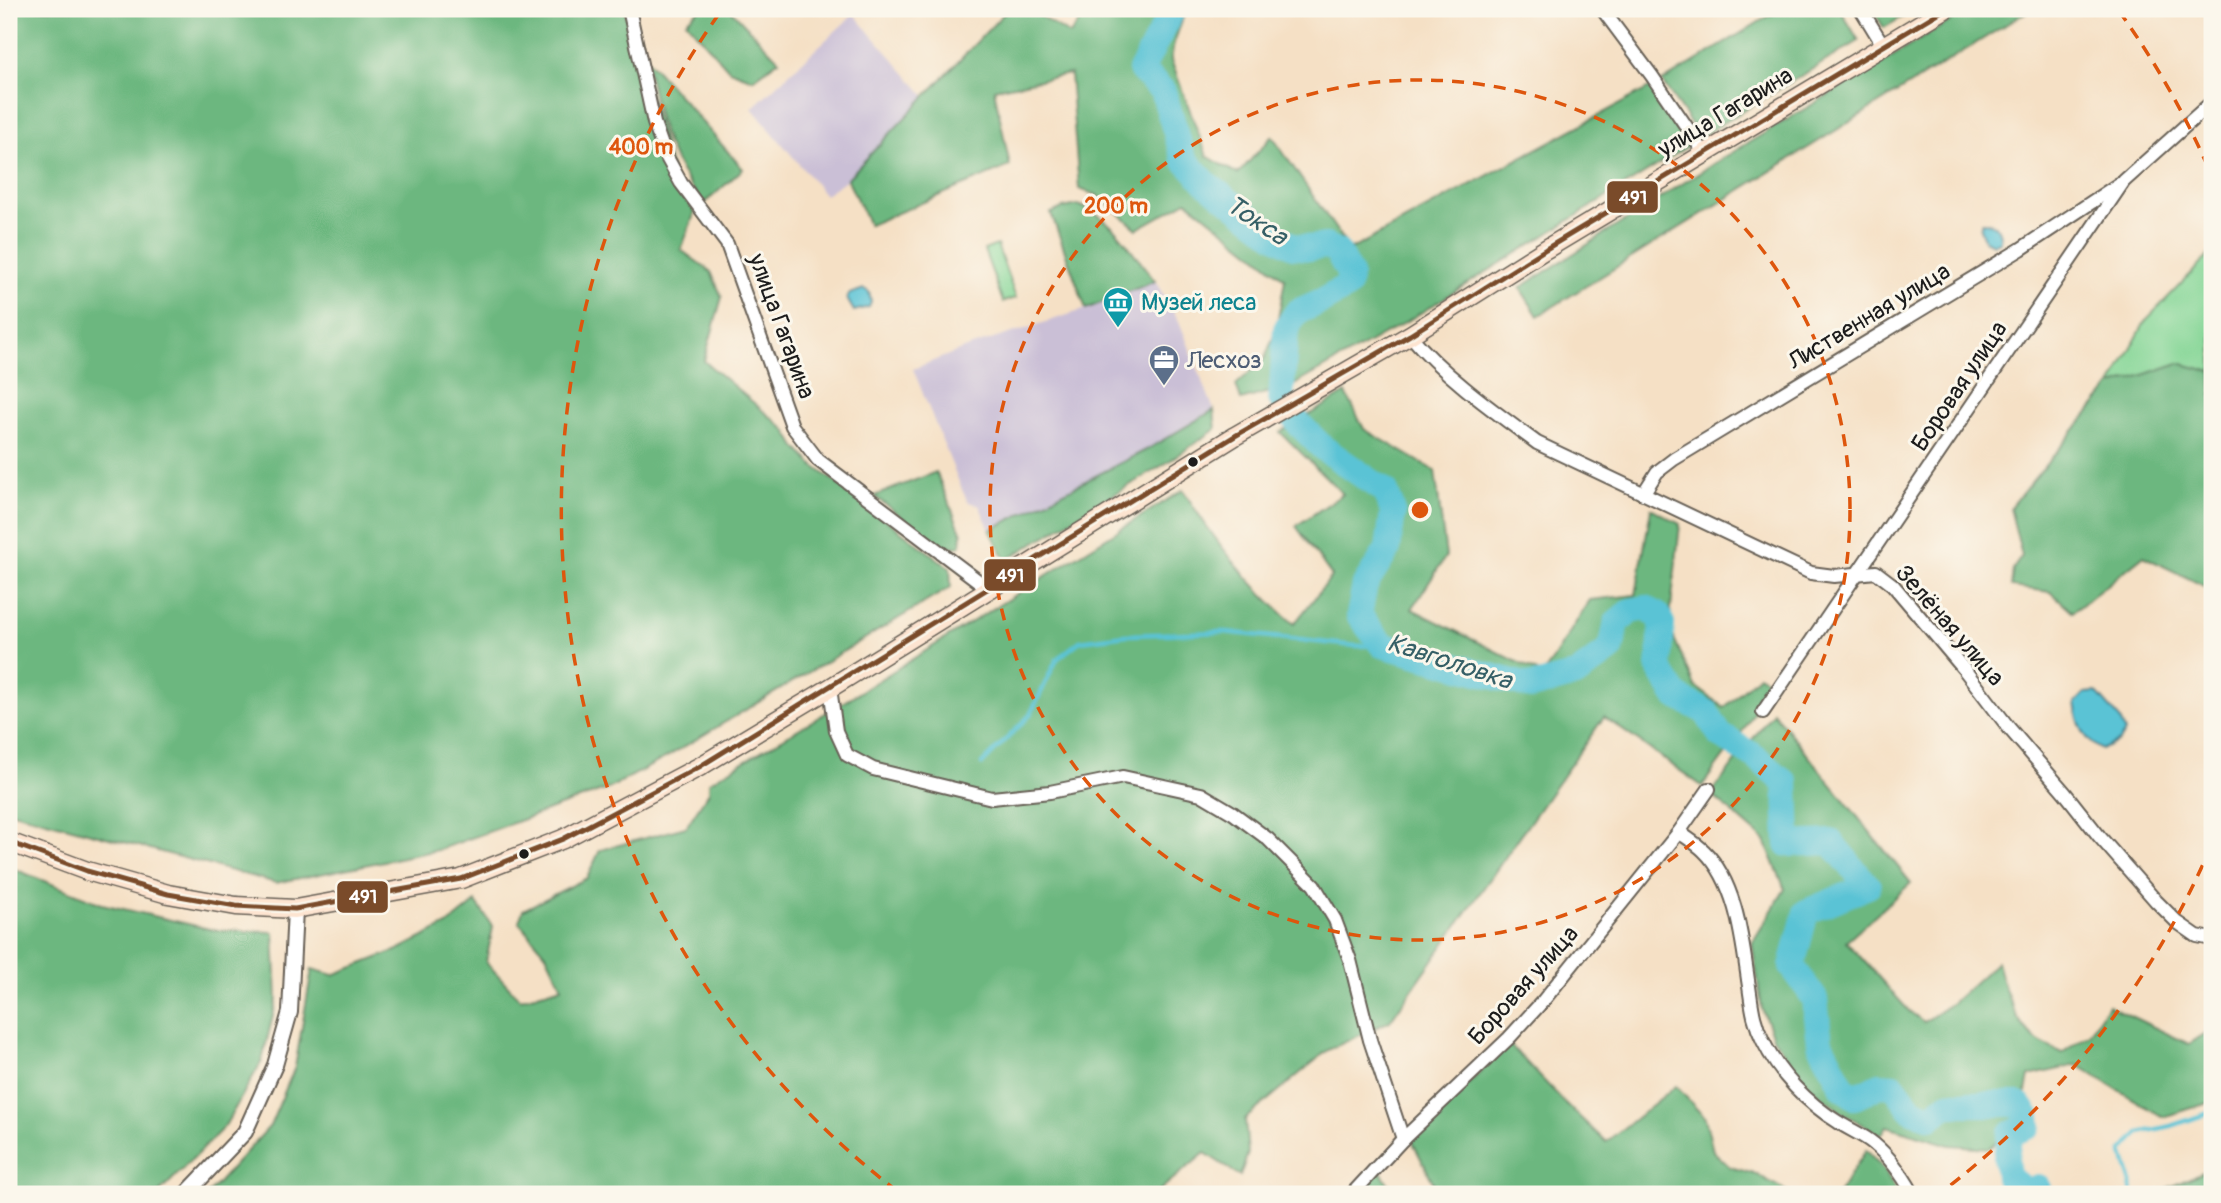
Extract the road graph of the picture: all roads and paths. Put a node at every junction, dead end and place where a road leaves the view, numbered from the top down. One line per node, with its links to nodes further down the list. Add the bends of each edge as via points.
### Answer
1 (629, 9): 12 (street, улица Гагарина, via 665,154 727,244 792,426 818,460)
2 (1602, 9): 7 (street)
3 (1861, 9): 5 (street)
4 (1945, 9): 5 (main road, улица Гагарина)
5 (1883, 45): 7 (main road, улица Гагарина)
6 (2212, 102): 8 (street, Боровая улица)
7 (1705, 154): 9 (main road, улица Гагарина)
8 (2123, 181): 10 (street, Лиственная улица, via 2021,249 1674,459 1657,472); 11 (street, Боровая улица)
9 (1410, 335): 10 (street, Зелёная улица, via 1537,443); 12 (main road, улица Гагарина)
10 (1643, 494): 11 (street, Зелёная улица, via 1811,573)
11 (1858, 573): 14 (street, Боровая улица); 19 (street, Зелёная улица, via 1876,572 1893,585 2140,882 2177,922 2197,936)
12 (991, 587): 13 (main road, улица Гагарина)
13 (830, 688): 18 (main road, улица Гагарина, via 699,767 563,839 461,879); 20 (street, via 836,731 848,755 873,769 992,797 1050,792 1123,777 1201,794 1268,838 1314,885 1335,920)
14 (1763, 712)
15 (1709, 789): 16 (street, Боровая улица)
16 (1679, 832): 20 (street, Боровая улица, via 1543,1002); 23 (street, via 1705,851 1721,873 1734,904 1751,1011 1780,1069 1799,1092 1835,1121 1874,1144 1901,1172)
17 (9, 842): 18 (main road, улица Гагарина, via 168,894 236,906)
18 (295, 909): 21 (street, via 290,1012 275,1065 244,1132)
19 (2212, 939)
20 (1403, 1139): 22 (street, Боровая улица)
21 (186, 1194)
22 (1352, 1194)
23 (1913, 1194)

